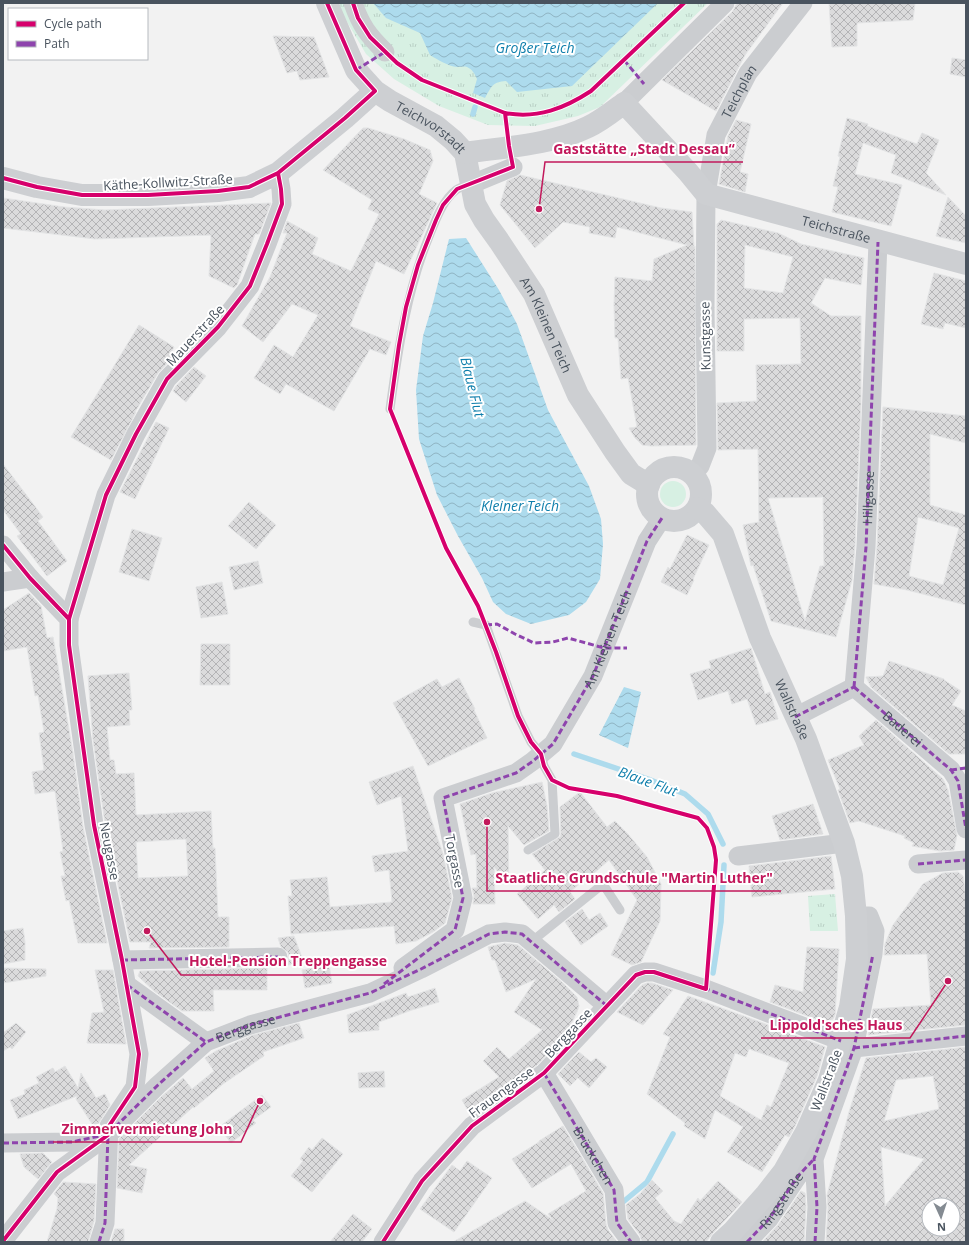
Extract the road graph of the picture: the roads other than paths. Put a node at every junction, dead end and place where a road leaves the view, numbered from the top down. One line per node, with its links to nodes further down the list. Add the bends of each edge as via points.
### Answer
1 (327, 3): 6 (street, Teichvorstadt, via 356,70)
2 (353, 3): 5 (street, via 358,18 370,37)
3 (725, 3): 7 (street)
4 (803, 3): 13 (street, Teichplan, via 748,73 716,135)
5 (385, 52)
6 (375, 91): 8 (street, Teichvorstadt, via 436,126); 10 (street, Käthe-Kollwitz-Straße)
7 (624, 103): 8 (street, Teichvorstadt, via 588,127 557,139); 13 (street)
8 (465, 153): 12 (street, Am Kleinen Teich)
9 (513, 167): 12 (street)
10 (278, 173): 11 (street, Käthe-Kollwitz-Straße, via 249,187 148,195 82,195); 24 (street, Mauerstraße, via 282,204 250,286 218,327 167,379 136,434 106,495)
11 (3, 178)
12 (472, 184): 16 (lane, via 457,189 444,205 418,264 406,307); 18 (street, Am Kleinen Teich, via 475,204 534,294 578,395 631,474)
13 (706, 194): 14 (street, Teichstraße); 17 (street, Kunstgasse, via 708,448 700,466)
14 (878, 242): 15 (street, Teichstraße); 26 (street, Hillgasse, via 866,547)
15 (966, 264)
16 (390, 409)
17 (693, 474): 18 (street, via 682,468 666,468 652,477); 19 (street, via 699,483 701,499)
18 (649, 485): 20 (street, via 648,500)
19 (698, 508): 20 (street, via 686,518); 27 (street, Wallstraße, via 722,534 760,638)
20 (662, 518): 28 (street, Am Kleinen Teich, via 647,541 593,676 553,744)
21 (3, 545): 22 (street)
22 (30, 578): 23 (street); 24 (street)
23 (3, 582)
24 (69, 619): 40 (street, Neugasse, via 69,645 94,825)
25 (473, 622): 28 (lane, via 486,625 518,716)
26 (854, 687): 27 (street); 29 (street, Baderei)
27 (796, 716): 31 (street, Wallstraße)
28 (540, 754): 32 (lane, via 552,780 555,834); 42 (street, Torgasse, via 516,773 444,798 463,898 455,930)
29 (959, 769): 30 (street, Baderei, via 958,781)
30 (966, 829)
31 (844, 843): 33 (street); 37 (street, Wallstraße, via 852,876)
32 (528, 850)
33 (738, 856)
34 (966, 860): 35 (street)
35 (918, 864)
36 (620, 910): 38 (lane, via 603,884)
37 (856, 916): 46 (street, Wallstraße, via 857,959); 46 (street, via 869,916 875,931 873,954)
38 (531, 942): 42 (street, Berggasse, via 522,934 489,934); 43 (street, Berggasse)
39 (278, 957): 40 (street)
40 (122, 960): 41 (street, Neugasse)
41 (127, 985): 45 (street, Berggasse); 48 (street, Neugasse, via 139,1054 135,1087 109,1126)
42 (375, 991): 45 (street, Berggasse, via 250,1026)
43 (607, 1006): 46 (street, via 636,975 654,972 706,988); 47 (street, Berggasse)
44 (966, 1036): 46 (street, via 879,1045)
45 (206, 1042): 48 (street, Berggasse)
46 (848, 1044): 50 (street); 55 (street, Wallstraße, via 806,1132 784,1171)
47 (544, 1073): 53 (street, Frauengasse, via 472,1126 422,1181); 54 (street, Brückchen, via 614,1190 618,1223)
48 (108, 1134): 49 (street, via 72,1142); 51 (street, Berggasse, via 57,1172); 52 (street, via 105,1223)
49 (3, 1143)
50 (814, 1159): 56 (street, Ringstraße, via 798,1176 769,1219); 57 (street, via 817,1207)
51 (3, 1241)
52 (99, 1242)
53 (383, 1242)
54 (631, 1242)
55 (721, 1242)
56 (747, 1242)
57 (815, 1242)

